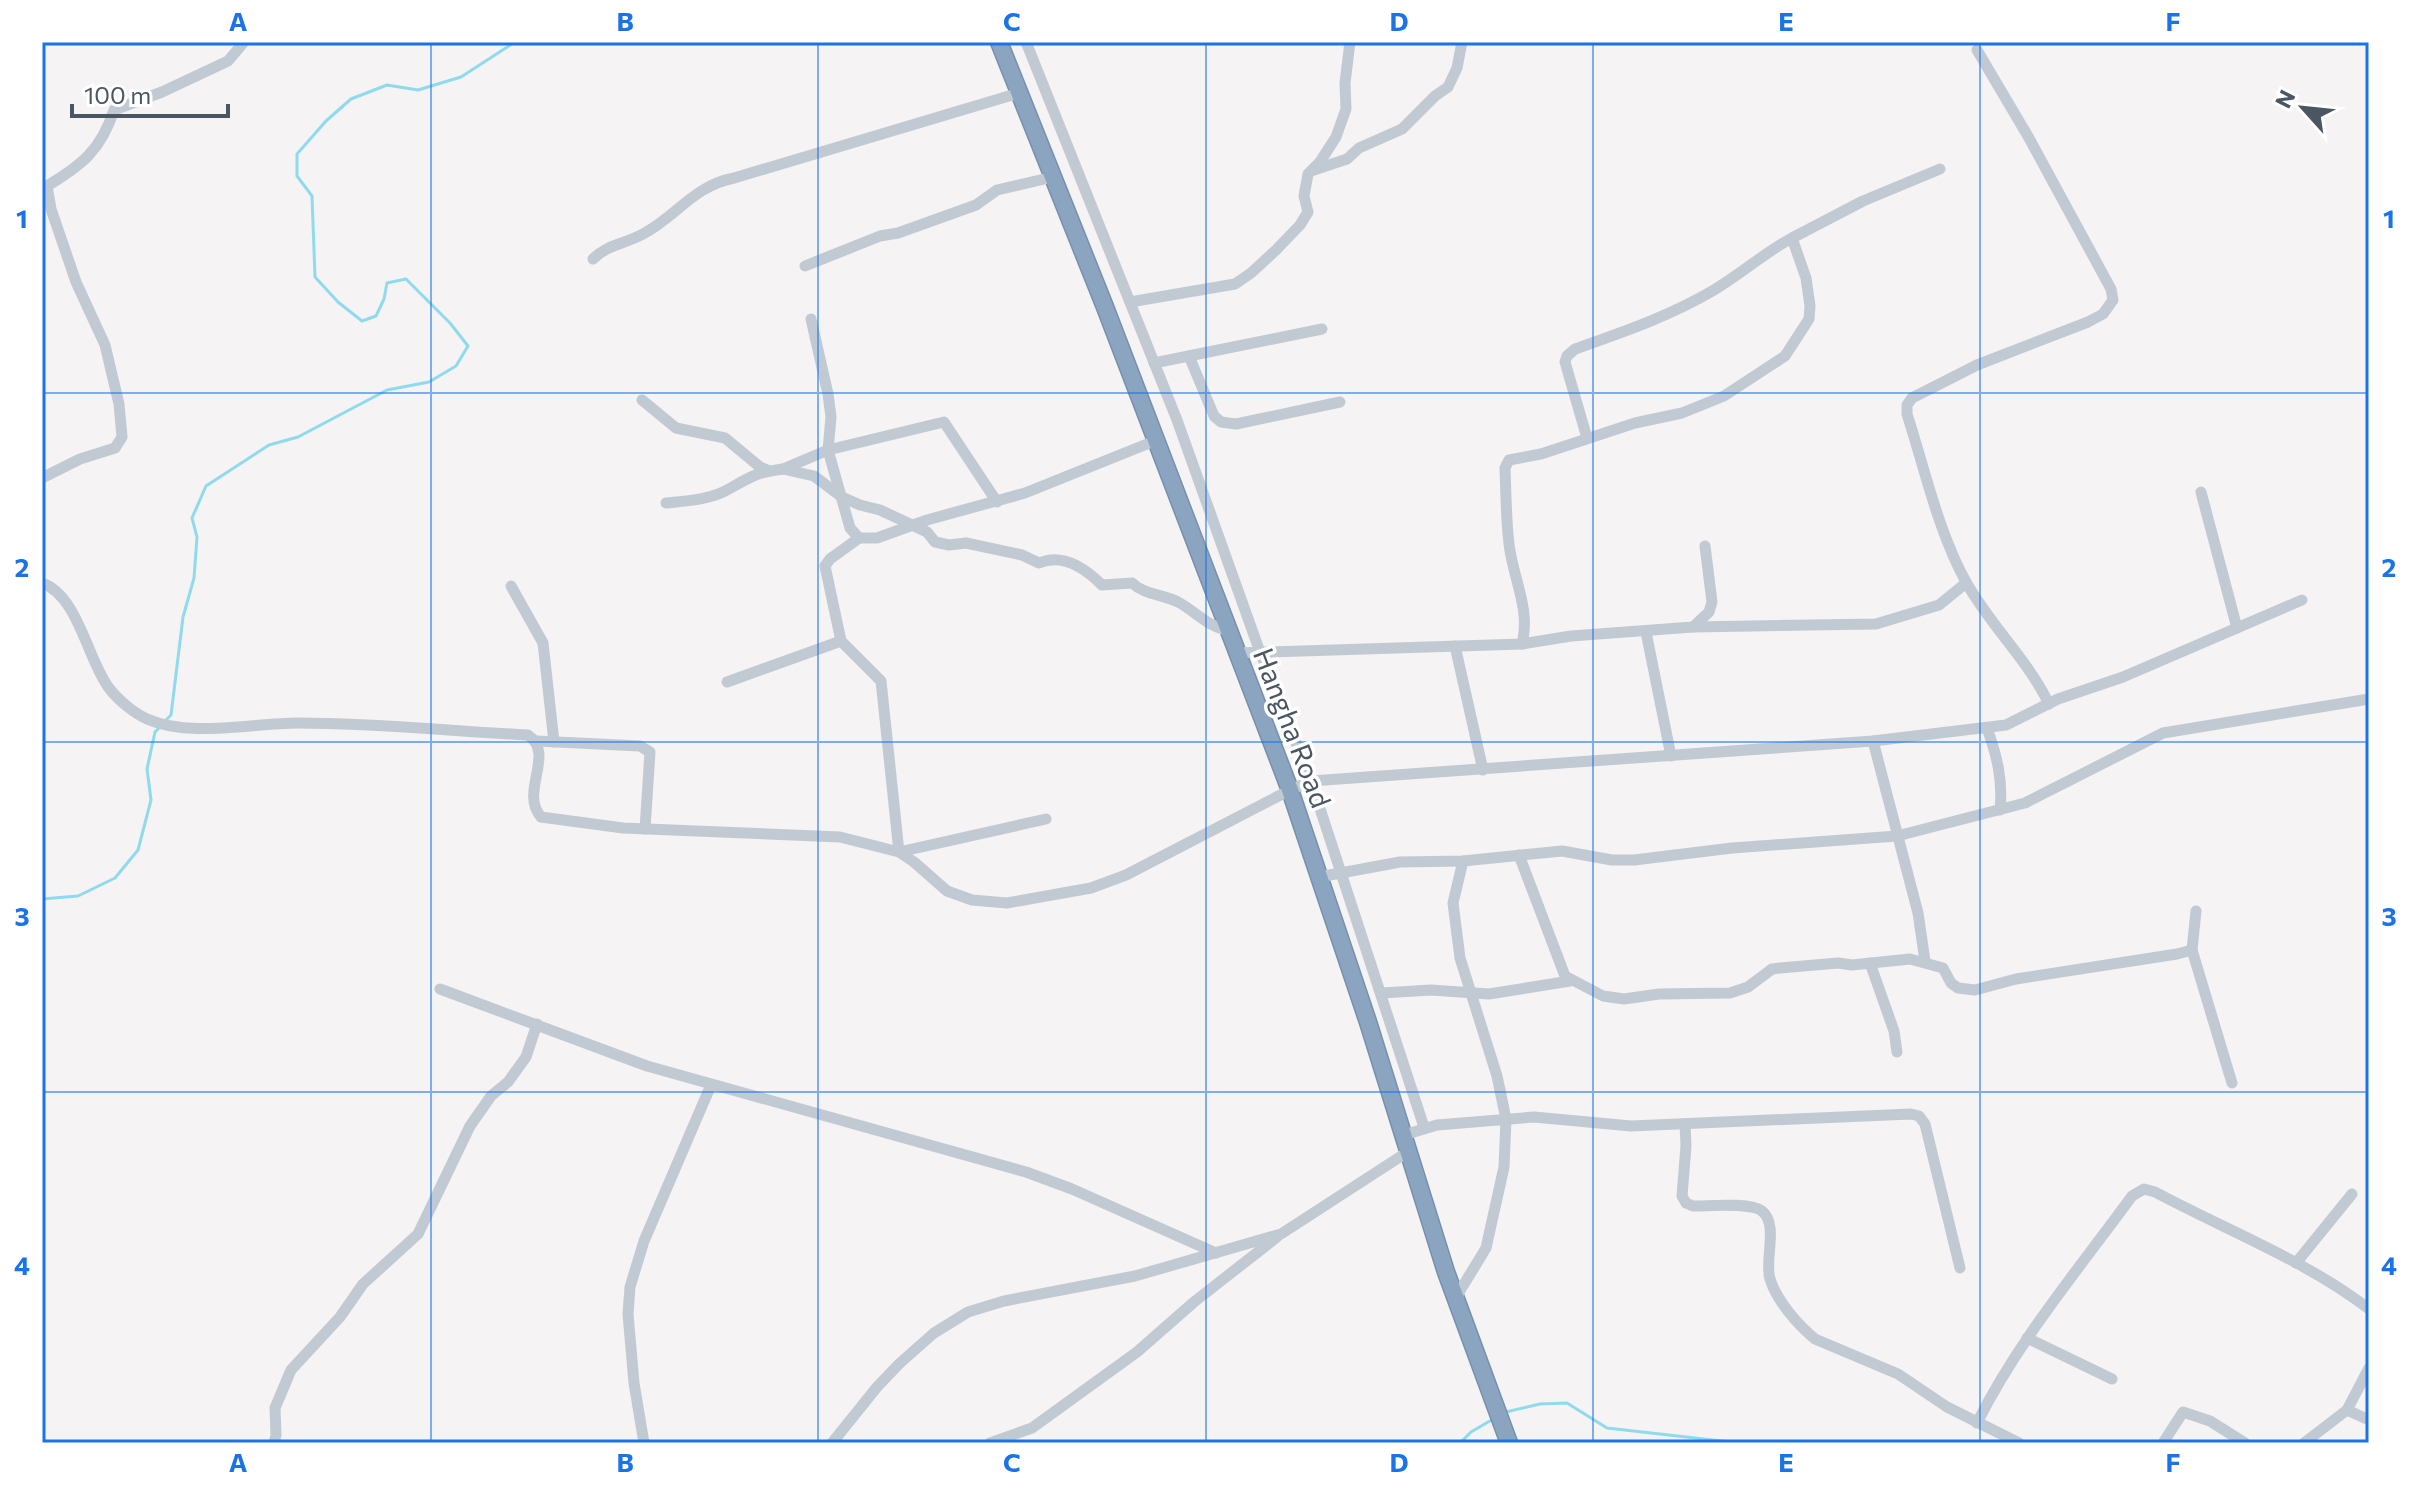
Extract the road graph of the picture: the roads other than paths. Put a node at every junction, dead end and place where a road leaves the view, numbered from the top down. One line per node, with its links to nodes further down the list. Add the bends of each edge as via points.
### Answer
1 (244, 42): 26 (street, via 228,61 114,110 91,155 47,186 76,282 105,345 122,437 115,448)
2 (999, 42): 7 (highway, Hangha Road)
3 (1026, 42): 14 (street)
4 (1350, 42): 9 (street, via 1346,109 1336,137)
5 (1462, 42): 9 (street, via 1448,87 1402,129)
6 (1977, 50): 35 (street, via 2037,151 2113,300 2088,322 1977,365 1907,405 1928,483)
7 (1019, 93): 10 (highway, Hangha Road); 12 (street, via 713,183 643,235 603,249)
8 (1940, 169): 11 (street)
9 (1310, 172): 14 (street, via 1304,196 1308,212 1251,273 1235,284)
10 (1053, 177): 13 (street, via 997,190 976,205); 22 (highway, Hangha Road)
11 (1792, 238): 21 (street, via 1712,291 1567,356); 21 (street, via 1810,306 1806,326 1785,356 1696,408)
12 (593, 259)
13 (805, 266)
14 (1130, 302): 18 (street)
15 (811, 319): 23 (street, via 831,417)
16 (1322, 329): 17 (street)
17 (1189, 356): 18 (street); 20 (street, via 1221,422 1236,424)
18 (1154, 363): 45 (street)
19 (642, 400): 25 (street, via 676,428 725,438)
20 (1340, 402)
21 (1587, 438): 43 (street, via 1509,460 1505,468 1509,546 1526,619)
22 (1157, 440): 29 (street); 40 (highway, Hangha Road)
23 (828, 450): 24 (street); 28 (street); 29 (street, via 944,422)
24 (783, 469): 25 (street); 28 (street, via 814,476)
25 (770, 471): 30 (street, via 706,498)
26 (42, 478)
27 (2201, 492): 39 (street)
28 (842, 497): 31 (street); 32 (street, via 850,528)
29 (997, 502): 31 (street)
30 (666, 503)
31 (910, 525): 32 (street, via 877,538); 40 (street, via 935,542 966,543 1039,563 1066,560 1102,585 1132,583)
32 (859, 538): 42 (street, via 825,566)
33 (1705, 546): 38 (street, via 1712,602)
34 (42, 583): 51 (street, via 68,606 108,687 148,719 191,728 298,723 528,735)
35 (1966, 583): 38 (street, via 1939,605 1876,624); 49 (street)
36 (511, 586): 53 (street, via 543,643)
37 (2302, 600): 39 (street)
38 (1693, 627): 41 (street)
39 (2237, 628): 49 (street)
40 (1227, 630): 46 (highway, Hangha Road)
41 (1646, 632): 43 (street); 54 (street)
42 (841, 641): 47 (street); 62 (street, via 881,681)
43 (1522, 644): 44 (street)
44 (1455, 646): 45 (street); 55 (street)
45 (1260, 652): 46 (street); 56 (street)
46 (1236, 653): 57 (highway, Hangha Road)
47 (727, 682)
48 (2369, 699): 58 (street, via 2163,733 2025,803)
49 (2049, 704): 50 (street, via 2006,725)
50 (1987, 728): 52 (street); 58 (street, via 1999,763)
51 (537, 741): 53 (street); 60 (street, via 533,795 541,817)
52 (1873, 741): 54 (street); 61 (street)
53 (554, 742): 60 (street, via 640,746 650,752)
54 (1671, 756): 55 (street)
55 (1483, 770): 56 (street)
56 (1311, 781): 57 (street); 65 (street)
57 (1290, 790): 62 (street, via 1126,875 1091,888 1007,903 947,891); 66 (highway, Hangha Road)
58 (2000, 810): 61 (street)
59 (1046, 819): 62 (street)
60 (645, 829): 62 (street, via 840,837)
61 (1897, 836): 63 (street, via 1634,860 1562,851); 69 (street)
62 (899, 852)
63 (1519, 855): 64 (street); 71 (street)
64 (1463, 861): 65 (street, via 1400,862); 73 (street, via 1453,903)
65 (1339, 872): 66 (street); 74 (street)
66 (1319, 877): 82 (highway, Hangha Road)
67 (2196, 911): 68 (street)
68 (2192, 950): 69 (street, via 1975,990 1958,988 1943,968); 77 (street)
69 (1925, 961): 70 (street)
70 (1870, 963): 71 (street, via 1772,969 1748,987 1709,995 1613,999); 76 (street)
71 (1570, 981): 73 (street, via 1489,994)
72 (440, 989): 75 (street)
73 (1470, 992): 74 (street); 79 (street)
74 (1382, 993): 81 (street)
75 (537, 1024): 78 (street); 97 (street, via 526,1057 470,1126 418,1234 363,1284 291,1370 275,1408)
76 (1897, 1052)
77 (2232, 1083)
78 (711, 1085): 85 (street, via 1026,1172); 98 (street, via 644,1241 630,1287 634,1383)
79 (1506, 1119): 80 (street, via 1606,1126); 81 (street); 88 (street, via 1502,1180 1486,1248)
80 (1685, 1124): 87 (street, via 1919,1116); 95 (street, via 1686,1203 1763,1212 1768,1221 1769,1278 1804,1330 1898,1374)
81 (1424, 1127): 82 (street)
82 (1407, 1143): 84 (street); 88 (highway, Hangha Road)
83 (2352, 1194): 86 (street)
84 (1281, 1234): 85 (street); 100 (street, via 1137,1352 1032,1428)
85 (1216, 1253): 99 (street, via 1135,1276 1004,1301 960,1316 900,1363)
86 (2296, 1263): 89 (street); 90 (street, via 2144,1189 2132,1196)
87 (1960, 1268)
88 (1455, 1299): 96 (highway, Hangha Road)
89 (2369, 1309)
90 (2027, 1338): 92 (street); 95 (street)
91 (2369, 1368): 93 (street)
92 (2112, 1379)
93 (2347, 1410): 94 (street); 104 (street)
94 (2369, 1420)
95 (1977, 1423): 101 (street)
96 (1506, 1438)
97 (274, 1443)
98 (644, 1443)
99 (832, 1443)
100 (990, 1443)
101 (2019, 1443)
102 (2163, 1443): 103 (street, via 2179,1415 2189,1412)
103 (2245, 1443)
104 (2304, 1443)

